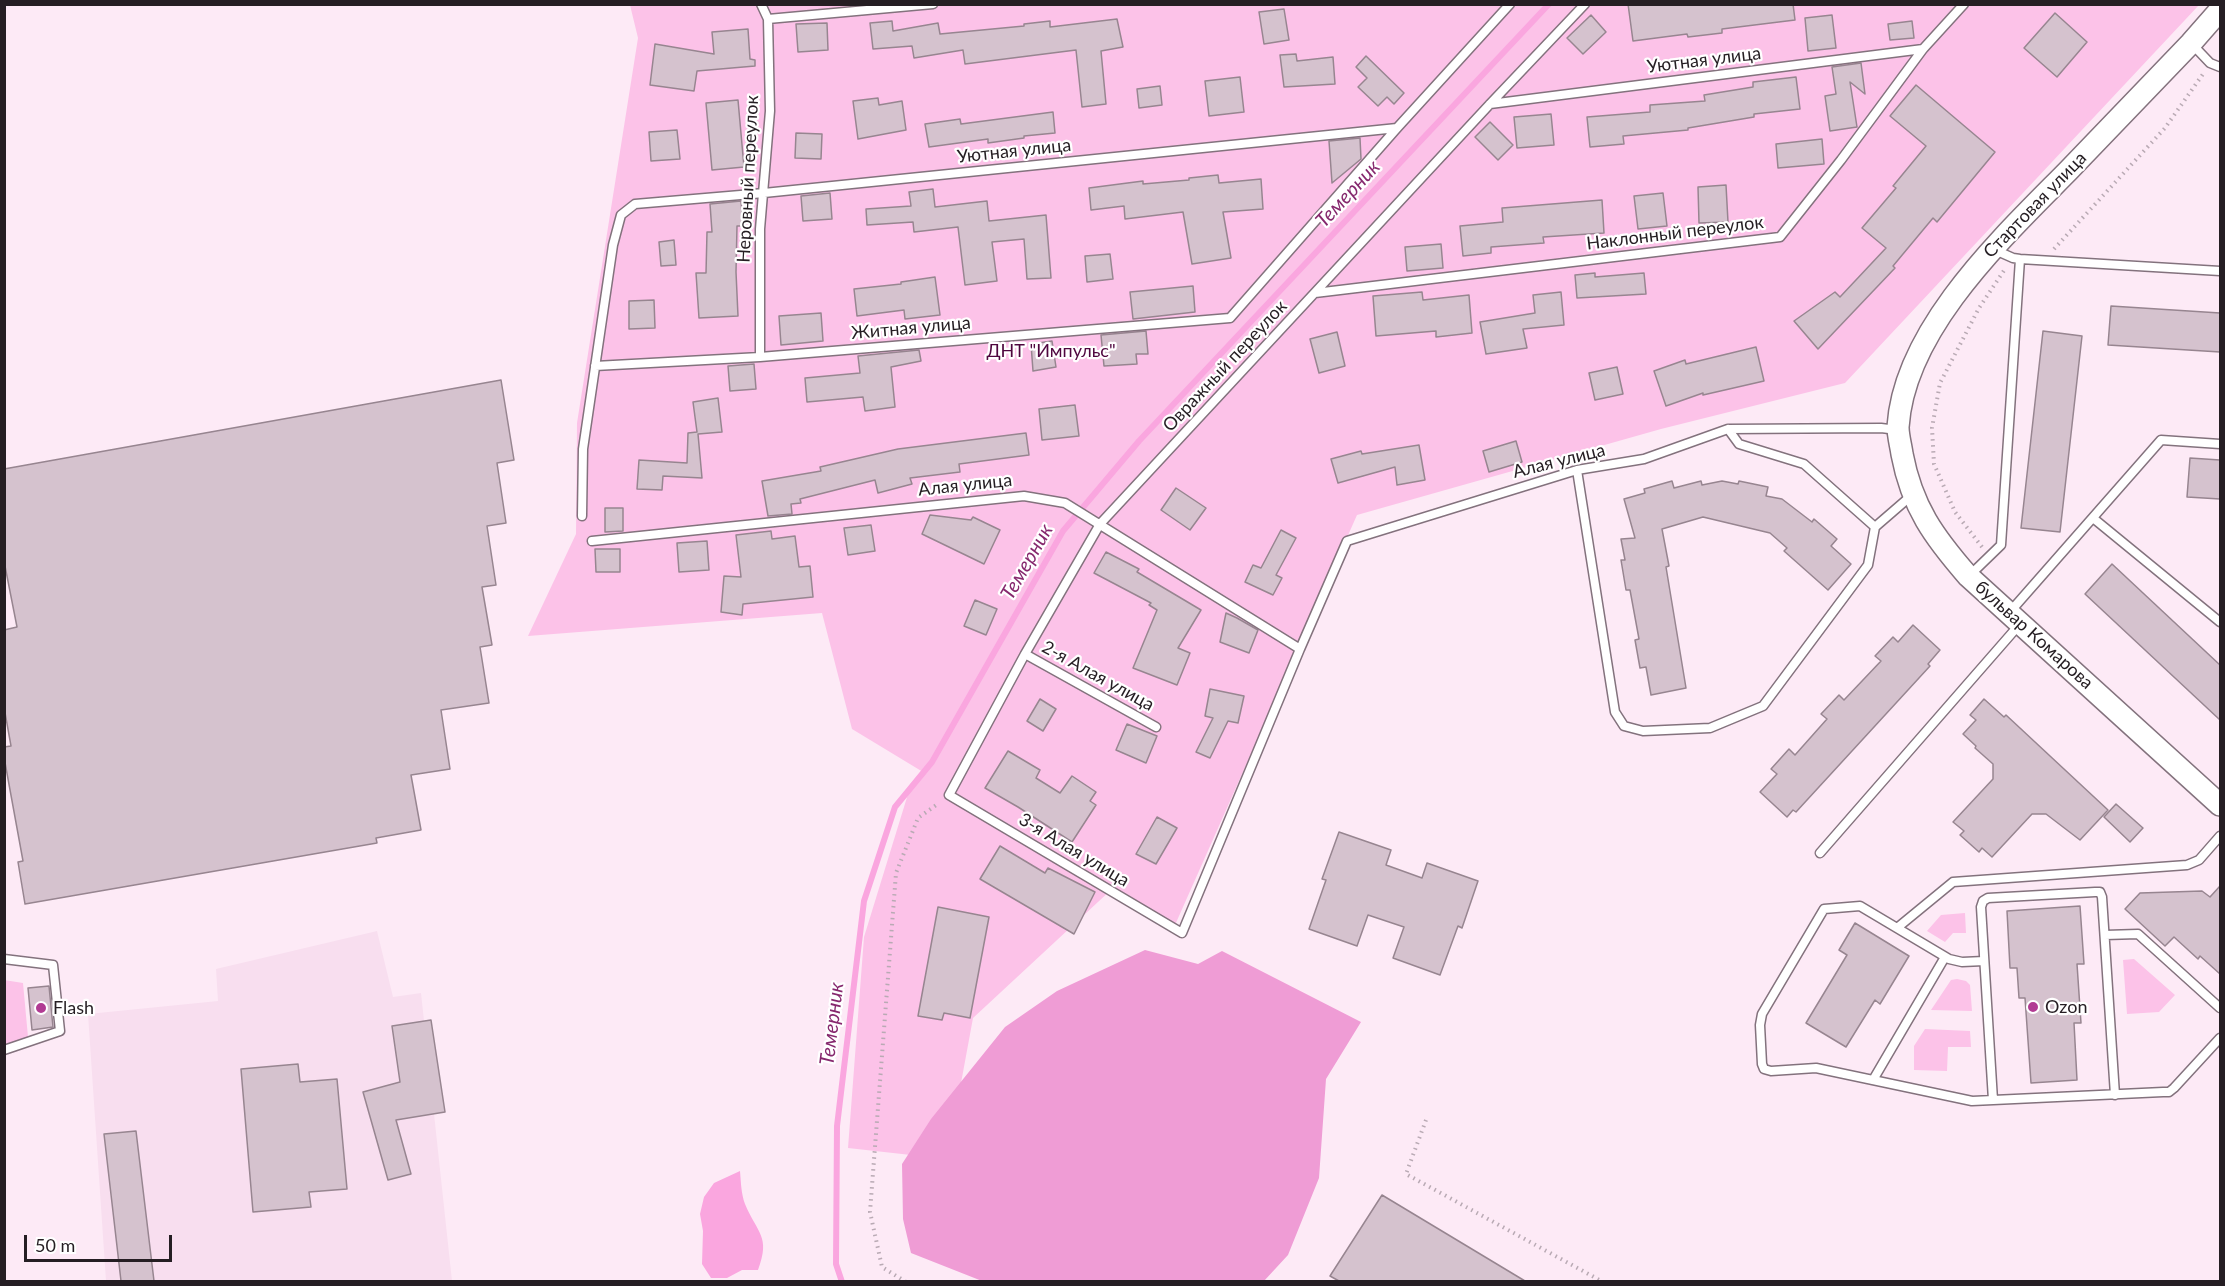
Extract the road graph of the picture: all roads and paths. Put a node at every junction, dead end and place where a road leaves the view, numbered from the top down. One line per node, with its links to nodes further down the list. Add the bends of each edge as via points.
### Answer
1 (761, 4): 7 (lane, Неровный переулок)
2 (933, 4): 7 (lane)
3 (1510, 4): 13 (lane, Овражный переулок)
4 (1585, 4): 12 (lane, Овражный переулок)
5 (1964, 4): 9 (lane, Наклонный переулок)
6 (2220, 10): 8 (street, Стартовая улица)
7 (768, 19): 14 (lane, Неровный переулок, via 770,111)
8 (2191, 44): 10 (lane); 15 (street, Стартовая улица)
9 (1923, 49): 12 (lane, Уютная улица); 19 (lane, Наклонный переулок, via 1780,237)
10 (2210, 63): 11 (lane); 17 (path, via 2165,128)
11 (2220, 67)
12 (1490, 104): 19 (lane, Овражный переулок)
13 (1396, 129): 14 (lane, Уютная улица); 20 (lane, Овражный переулок)
14 (764, 193): 21 (lane, Неровный переулок, via 760,229); 22 (lane, Уютная улица, via 635,204 621,215)
15 (1992, 249): 16 (lane); 24 (street, Стартовая улица, via 1970,273 1928,338 1901,400)
16 (2017, 258): 17 (lane); 33 (lane, via 2001,545); 33 (path, via 1979,308 1940,383 1932,428 1934,464 1955,512)
17 (2043, 260): 18 (lane)
18 (2220, 271)
19 (1315, 293): 30 (lane, Овражный переулок)
20 (1230, 318): 21 (lane, Житная улица)
21 (760, 357): 22 (lane, Житная улица)
22 (595, 366): 28 (lane, via 583,449)
23 (1728, 429): 24 (lane, Алая улица); 26 (lane, Алая улица, via 1644,459); 31 (lane, via 1739,444 1804,464)
24 (1898, 430): 27 (street, бульвар Комарова)
25 (2220, 444): 29 (lane, via 2161,440)
26 (1577, 470): 31 (lane, via 1615,712 1624,726 1643,731 1710,728 1763,706 1868,565); 37 (lane, Алая улица, via 1347,541)
27 (1912, 494): 31 (lane); 34 (street, бульвар Комарова, via 1940,544)
28 (582, 516)
29 (2092, 518): 35 (lane); 36 (lane)
30 (1100, 525): 32 (lane, Алая улица, via 1065,503 1024,496); 37 (lane, Алая улица); 38 (lane, Овражный переулок)
31 (1875, 527)
32 (592, 542)
33 (1989, 556): 34 (lane)
34 (1968, 576): 35 (street, бульвар Комарова)
35 (2015, 618): 41 (street, бульвар Комарова); 43 (lane)
36 (2220, 622)
37 (1300, 649): 45 (lane, Алая улица)
38 (1025, 654): 39 (lane, 2-я Алая улица); 40 (lane, Овражный переулок)
39 (1156, 727)
40 (949, 795): 45 (lane, 3-я Алая улица); 57 (path, via 918,818 896,873 870,1212 882,1267)
41 (2220, 806)
42 (2220, 836): 44 (lane, via 2199,860 2187,865 1953,882)
43 (1820, 853)
44 (1897, 928): 47 (lane); 53 (lane, via 1860,906 1824,909 1760,1019 1764,1070 1816,1068)
45 (1182, 933)
46 (2105, 935): 49 (lane, via 2100,892 1988,898 1981,907); 50 (lane, via 2138,934); 54 (lane)
47 (1945, 957): 49 (lane, via 1954,961); 53 (lane)
48 (4, 959): 52 (lane, via 53,965 60,1031)
49 (1984, 961): 55 (lane)
50 (2220, 1008)
51 (2220, 1038): 54 (lane, via 2169,1092)
52 (4, 1050)
53 (1873, 1080): 55 (lane, via 1972,1101)
54 (2115, 1095): 55 (lane)
55 (1993, 1100)
56 (1426, 1120): 58 (path, via 1406,1174)
57 (906, 1281)
58 (1603, 1281)

